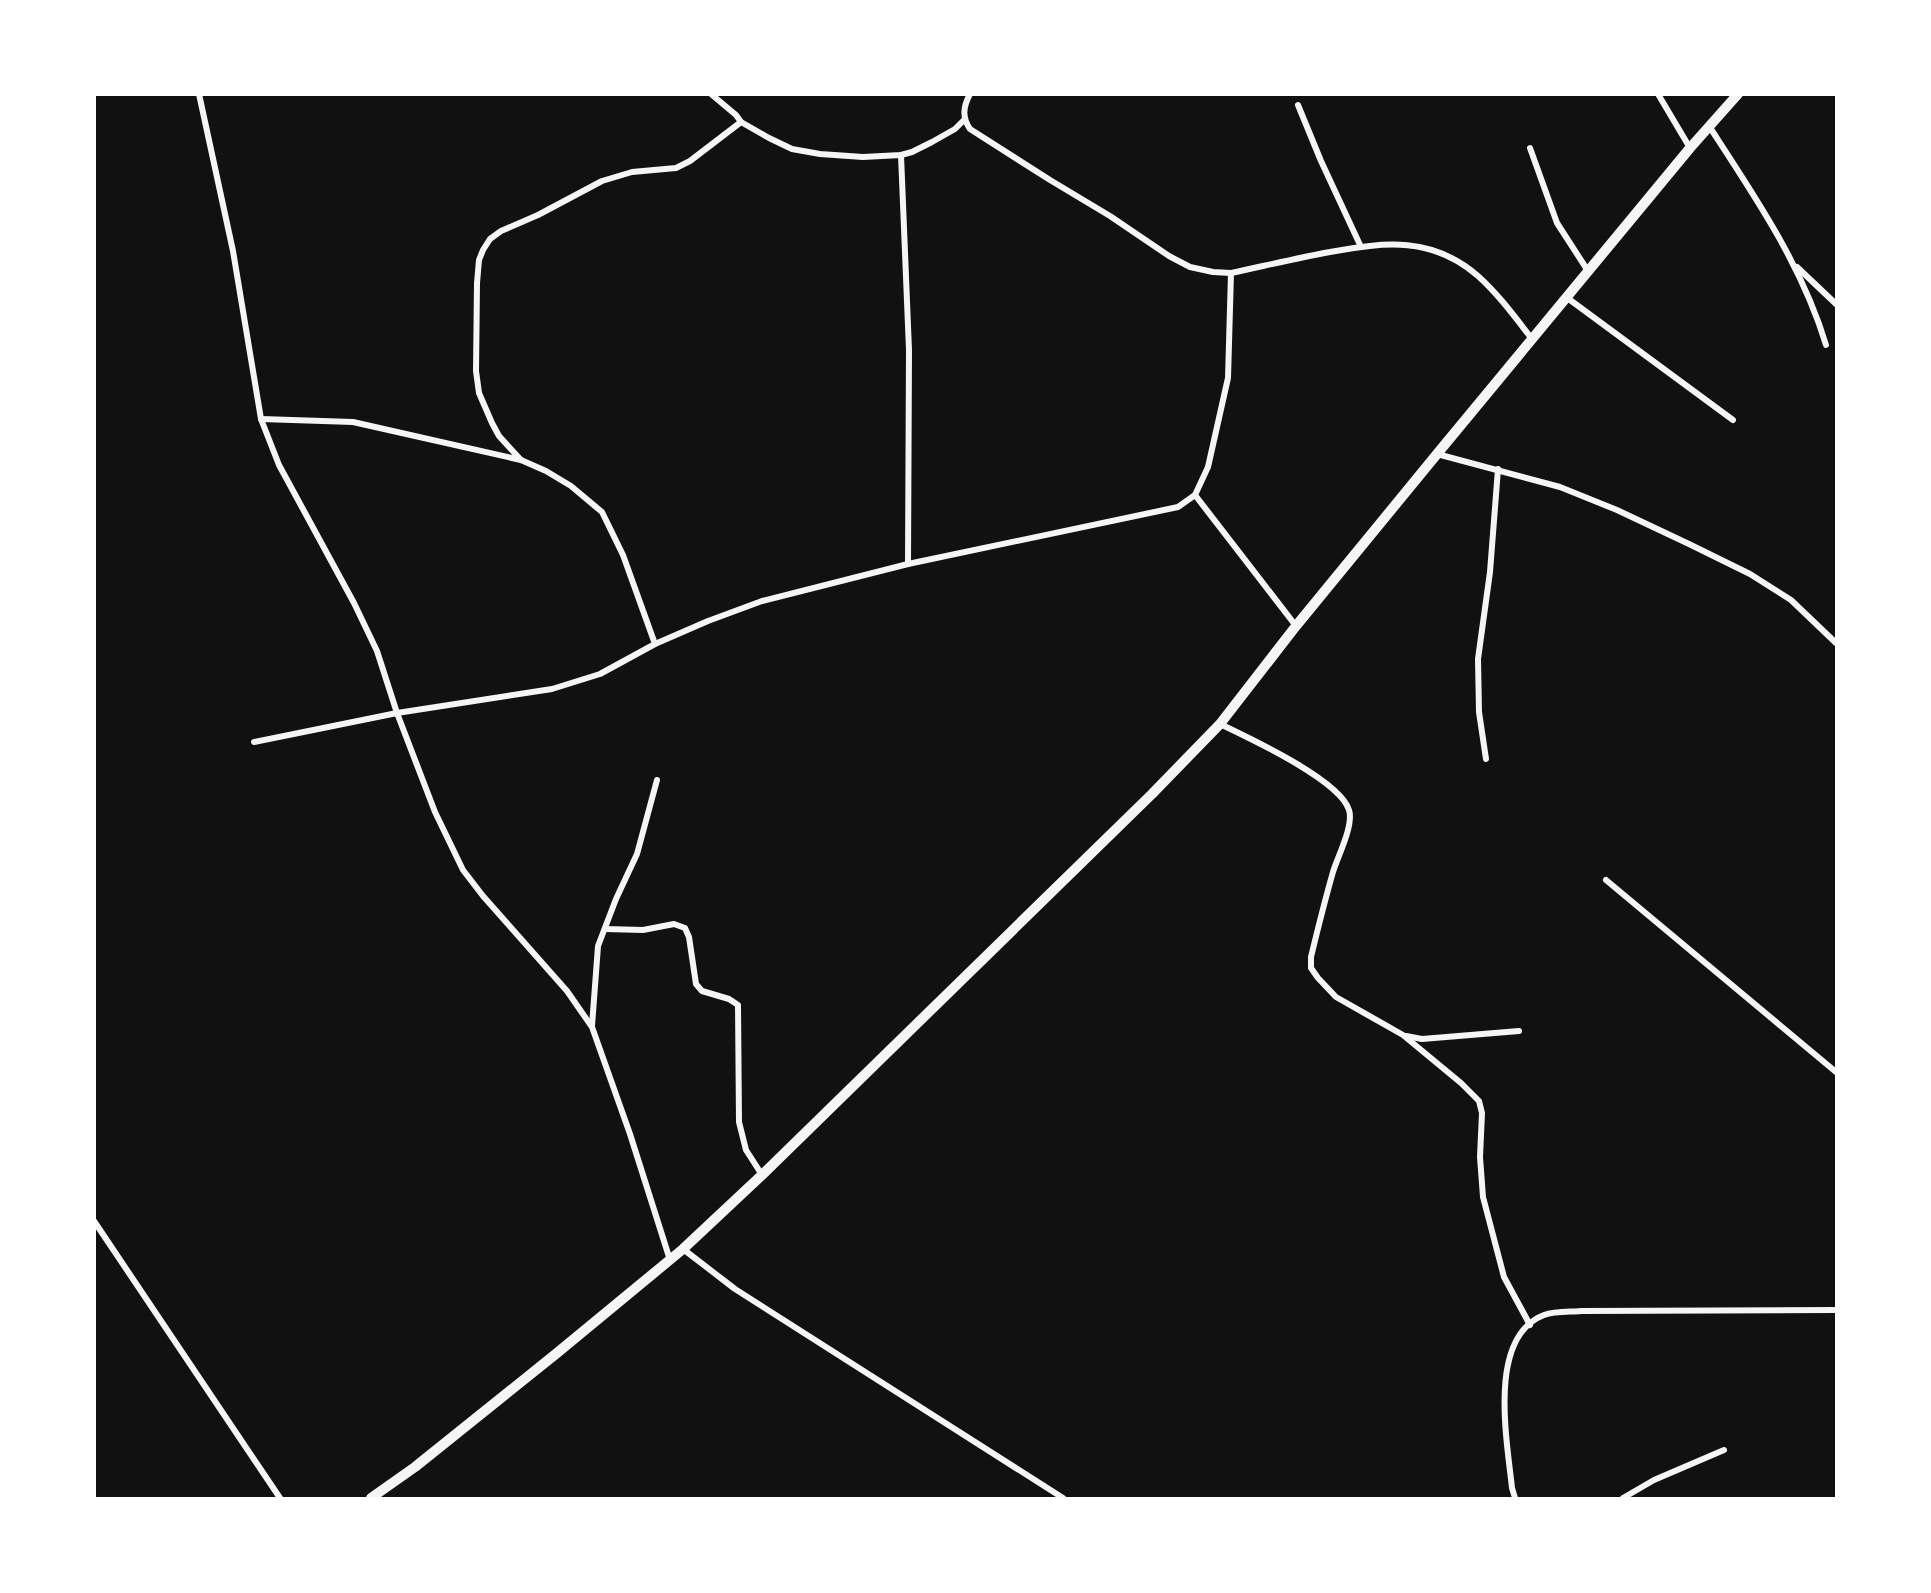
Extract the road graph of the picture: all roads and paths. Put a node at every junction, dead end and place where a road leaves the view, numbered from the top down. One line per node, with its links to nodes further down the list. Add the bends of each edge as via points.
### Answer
1 (199, 94): 21 (street, via 233,251)
2 (711, 94): 8 (street)
3 (970, 94): 7 (street, via 965,102)
4 (1658, 94): 11 (street)
5 (1738, 94): 9 (street)
6 (1298, 105): 13 (street)
7 (964, 120): 12 (street, via 932,142); 16 (street, via 970,129 1169,256 1190,267)
8 (741, 122): 12 (street, via 792,149 863,157); 24 (street, via 676,168 632,172 602,181 501,231 483,249 477,283 476,371 492,423)
9 (1709, 126): 11 (street); 14 (street)
10 (1530, 148): 15 (street, via 1557,223)
11 (1690, 148): 15 (street)
12 (901, 155): 27 (street, via 909,350)
13 (1361, 247): 16 (street); 19 (street, via 1408,245 1452,258 1498,296)
14 (1793, 262): 18 (street); 20 (street)
15 (1588, 271): 17 (street)
16 (1231, 273): 26 (street, via 1228,378 1208,467)
17 (1566, 297): 19 (street); 22 (street)
18 (1836, 304)
19 (1532, 339): 23 (street)
20 (1826, 345)
21 (261, 419): 24 (street, via 353,422); 31 (street, via 279,465 377,651)
22 (1733, 420)
23 (1437, 453): 25 (street); 28 (street)
24 (521, 460): 30 (street, via 571,486 602,512 623,555)
25 (1498, 470): 29 (street, via 1560,487 1617,510 1750,574 1791,600); 34 (street, via 1478,659 1479,712)
26 (1195, 495): 27 (street, via 1178,507); 28 (street)
27 (908, 564): 30 (street, via 762,601)
28 (1296, 626): 32 (street)
29 (1836, 643)
30 (655, 644): 31 (street, via 600,674 552,689)
31 (397, 713): 33 (street); 38 (street, via 435,812 463,870 567,991)
32 (1220, 724): 40 (street, via 1269,747 1320,780 1339,794 1350,810 1311,968 1336,997); 42 (street)
33 (254, 742)
34 (1486, 759)
35 (657, 780): 37 (street, via 637,854)
36 (1606, 880): 41 (street)
37 (605, 929): 38 (street, via 598,946); 42 (street, via 643,930 674,924 685,928 696,984 702,991 738,1005 739,1122 746,1150)
38 (592, 1027): 45 (street)
39 (1519, 1031): 40 (street, via 1422,1039)
40 (1403, 1035): 47 (street, via 1479,1101 1483,1197 1504,1277)
41 (1836, 1072)
42 (762, 1175): 44 (street)
43 (94, 1221): 49 (street)
44 (683, 1249): 45 (street); 51 (street, via 735,1289)
45 (670, 1260): 50 (street, via 415,1467)
46 (1836, 1310): 47 (street, via 1581,1311 1544,1315)
47 (1530, 1325): 52 (street, via 1520,1332 1509,1359 1503,1406)
48 (1724, 1450): 53 (street)
49 (280, 1498)
50 (371, 1498)
51 (1063, 1498)
52 (1515, 1498)
53 (1623, 1498)

